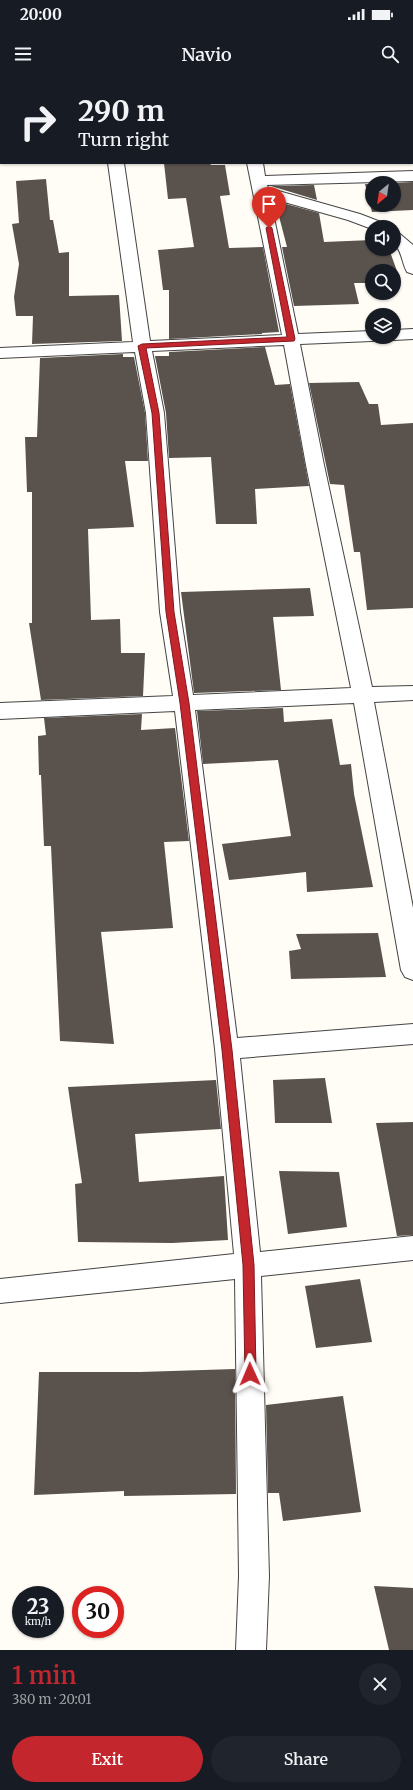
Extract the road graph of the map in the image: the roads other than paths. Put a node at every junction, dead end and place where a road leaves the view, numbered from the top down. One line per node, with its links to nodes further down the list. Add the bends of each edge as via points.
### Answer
1 (116, 164): 12 (street)
2 (386, 170): 3 (street); 4 (street)
3 (413, 176)
4 (258, 178): 5 (street); 11 (street)
5 (365, 221)
6 (401, 242): 7 (street, via 405,245)
7 (413, 269)
8 (413, 334): 9 (street)
9 (401, 335)
10 (365, 336): 11 (street)
11 (291, 339): 12 (street); 15 (street)
12 (142, 346): 13 (street); 16 (street, via 155,413 170,612)
13 (0, 353)
14 (413, 693): 15 (street)
15 (363, 695): 16 (street); 18 (street)
16 (184, 703): 17 (street); 20 (street)
17 (0, 711)
18 (413, 970)
19 (413, 1034): 20 (street)
20 (227, 1050): 22 (street)
21 (413, 1248): 22 (street)
22 (248, 1265): 23 (street); 24 (street, via 254,1576)
23 (0, 1292)
24 (251, 1650)

